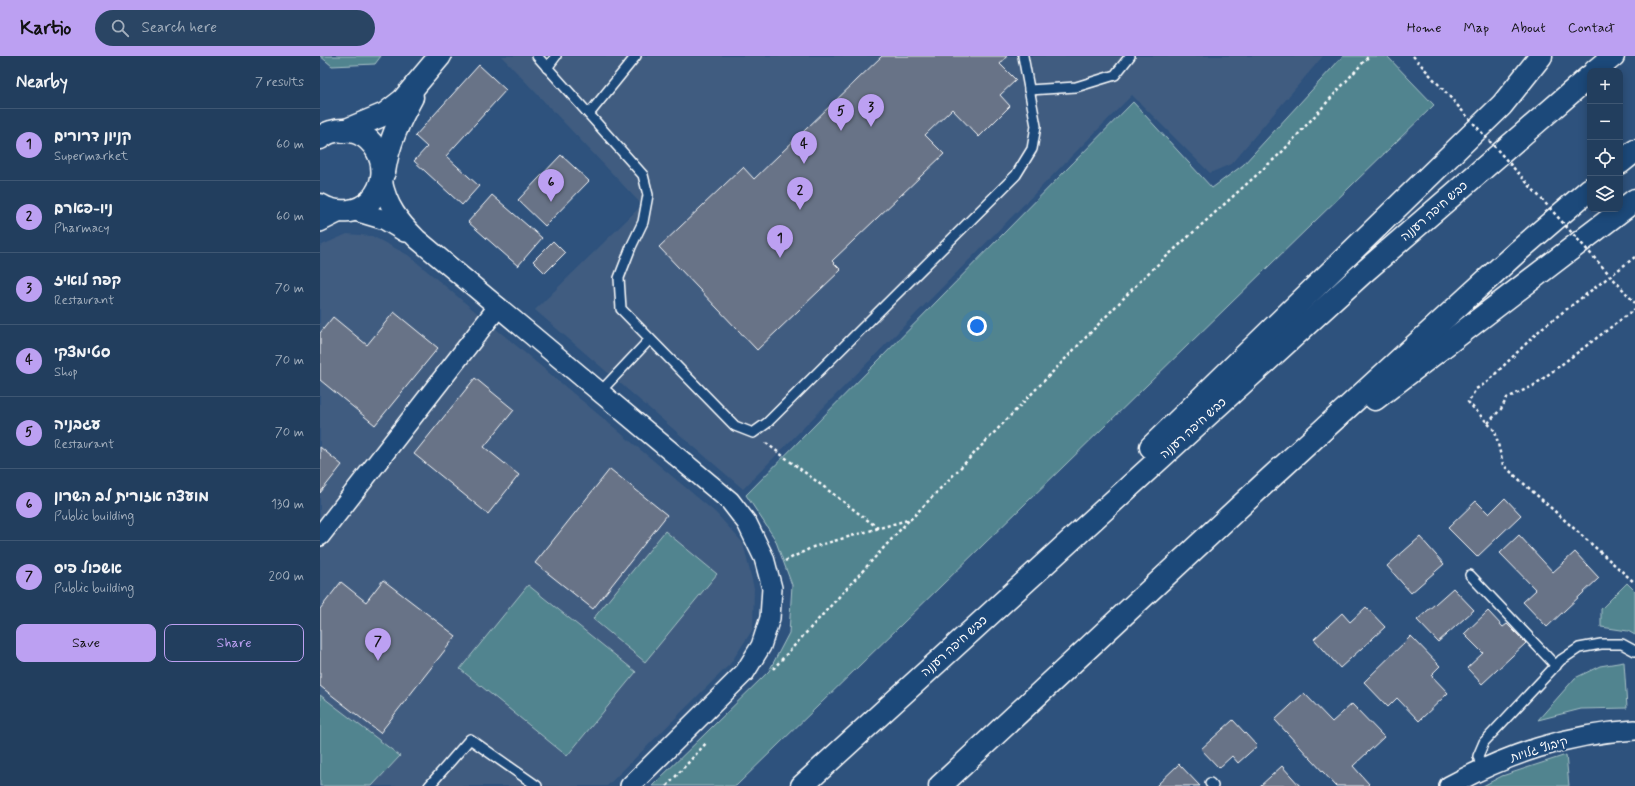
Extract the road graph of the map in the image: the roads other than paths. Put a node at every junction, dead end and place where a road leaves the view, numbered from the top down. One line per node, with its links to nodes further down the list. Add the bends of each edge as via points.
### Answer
1 (440, 56): 11 (main road)
2 (537, 56): 9 (lane)
3 (556, 56): 9 (lane)
4 (636, 56): 14 (lane)
5 (1023, 56): 13 (lane)
6 (1130, 56): 13 (lane, via 1114,75 1076,87)
7 (1541, 56): 33 (main road, via 1502,105)
8 (1613, 56): 10 (main road)
9 (547, 68): 14 (lane)
10 (1599, 68)
11 (424, 76): 15 (main road, via 403,100 385,114); 18 (main road, via 395,129)
12 (1587, 79): 33 (main road, כביש חיפה רעננה, via 1358,277)
13 (1029, 90): 25 (lane, via 1036,126 1032,150 1016,175 753,433 735,426)
14 (589, 114): 25 (lane, via 643,175 648,196 643,222 619,278 621,309)
15 (329, 133): 18 (main road, via 356,133 364,137 374,146 381,158)
16 (1635, 151): 17 (main road)
17 (1623, 161)
18 (383, 176): 21 (main road, via 377,194 368,204); 23 (street, via 384,192 390,205 399,221)
19 (1587, 192): 27 (main road, via 1516,252)
20 (1635, 200): 27 (main road)
21 (338, 209): 22 (street); 23 (street, via 385,220)
22 (320, 222)
23 (417, 239): 24 (street)
24 (498, 307): 26 (street); 28 (street)
25 (650, 339): 26 (lane)
26 (600, 392): 37 (street, via 730,501 747,523 764,558 772,588 770,618 761,646 745,672)
27 (1264, 483): 39 (main road)
28 (320, 536)
29 (1470, 575): 31 (lane)
30 (1635, 651): 31 (lane, via 1622,644 1579,648)
31 (1556, 666): 34 (lane, via 1484,742 1478,756)
32 (1635, 730): 34 (street, קיבוץ גלויות, via 1604,732 1557,742)
33 (832, 758): 38 (main road, כביש חיפה רעננה)
34 (1482, 769): 40 (street, קיבוץ גלויות)
35 (429, 786): 36 (lane, via 470,739)
36 (537, 786)
37 (630, 786)
38 (802, 786)
39 (940, 786)
40 (1449, 786)

